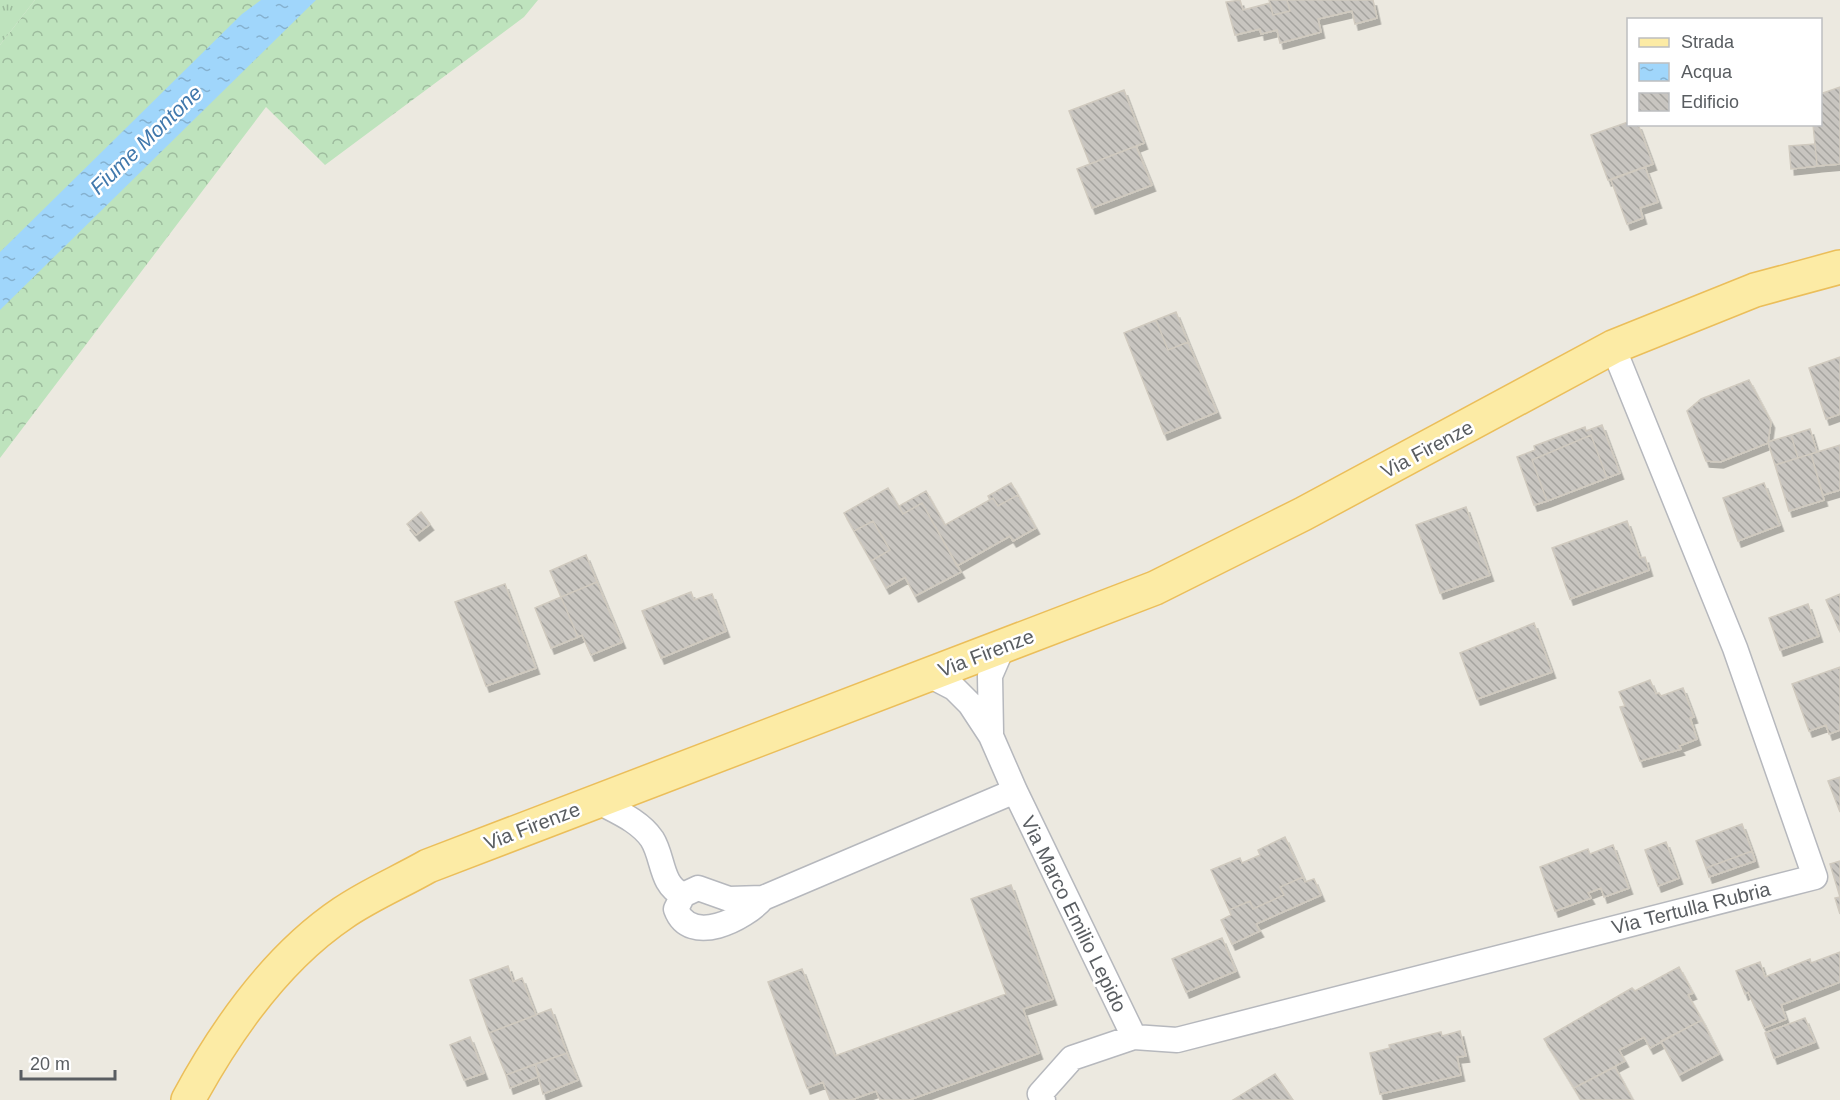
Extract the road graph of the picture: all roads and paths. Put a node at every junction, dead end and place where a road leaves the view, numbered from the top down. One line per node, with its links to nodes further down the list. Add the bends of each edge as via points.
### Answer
1 (1840, 267): 2 (main road, Via Firenze, via 1755,290)
2 (1613, 347): 3 (main road, Via Firenze, via 1324,504 1166,582); 10 (street, Via Tertulla Rubria, via 1735,648 1815,877 1177,1040)
3 (1003, 646): 4 (main road, Via Firenze); 5 (street, Via Marco Emilio Lepido, via 990,676)
4 (928, 675): 5 (street, Via Marco Emilio Lepido, via 954,688); 7 (main road, Via Firenze)
5 (991, 736): 6 (street, Via Marco Emilio Lepido)
6 (1015, 791): 9 (street, Via Marco Emilio Lepido); 10 (street, Via Marco Emilio Lepido)
7 (597, 801): 8 (street, via 633,821 651,838 668,885); 11 (main road, Via Firenze, via 428,866 343,913 291,956 232,1027)
8 (683, 895): 9 (street, Via Marco Emilio Lepido, via 698,888 729,899); 9 (street, Via Marco Emilio Lepido, via 676,909 680,919 694,928 731,920 753,909)
9 (763, 898)
10 (1134, 1037): 12 (street, Via Tertulla Rubria, via 1072,1058 1040,1094)
11 (188, 1100)
12 (1043, 1100)

